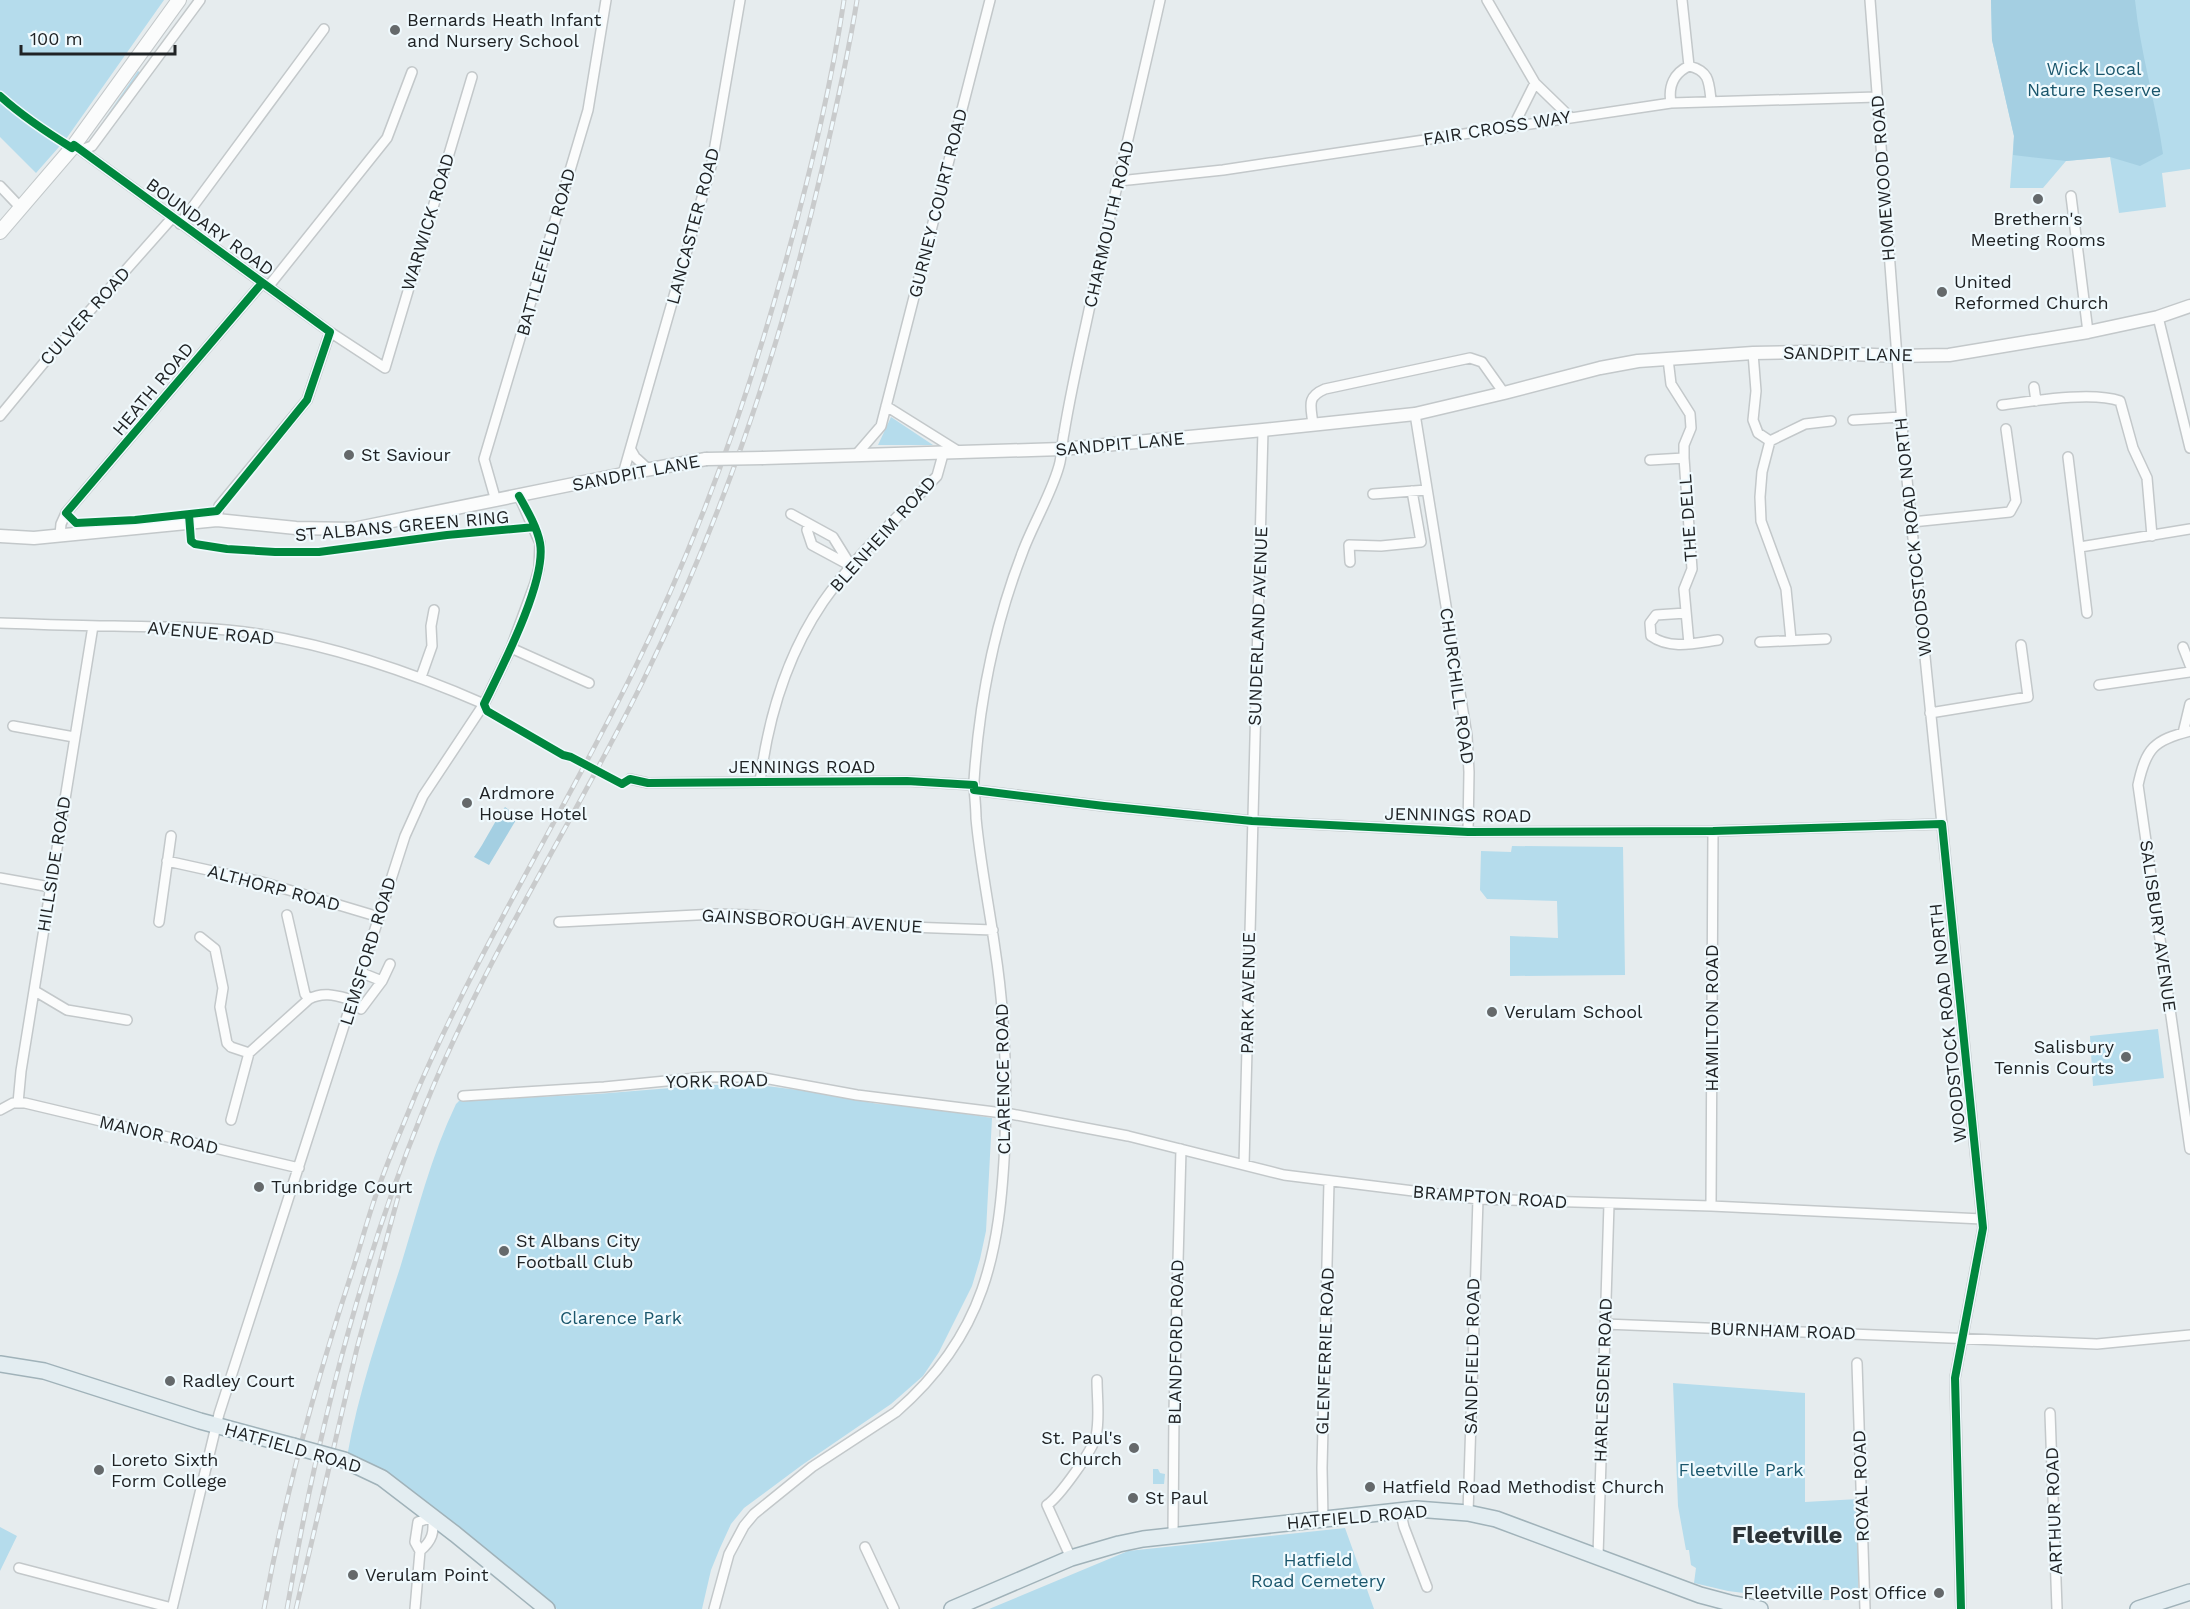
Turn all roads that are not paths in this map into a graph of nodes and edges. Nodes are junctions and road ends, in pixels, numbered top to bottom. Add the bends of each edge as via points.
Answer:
1 (178, 0) edge
2 (200, 0) edge
3 (606, 0) edge
4 (740, 0) edge
5 (990, 0) edge
6 (1160, 0) edge
7 (1487, 0) edge
8 (1682, 0) edge
9 (1870, 0) edge
10 (324, 28) dead end
11 (133, 62) junction
12 (1689, 66) junction
13 (147, 72) junction
14 (412, 72) dead end
15 (472, 77) dead end
16 (1535, 83) junction
17 (1877, 97) junction
18 (1711, 100) junction
19 (1671, 103) junction
20 (1570, 117) junction
21 (1514, 125) junction
22 (78, 147) junction
23 (1119, 181) junction
24 (0, 186) edge
25 (2071, 196) dead end
26 (20, 207) junction
27 (176, 221) junction
28 (0, 232) edge
29 (265, 285) junction
30 (2190, 306) edge
31 (2158, 317) junction
32 (330, 332) junction
33 (2088, 332) junction
34 (1753, 353) junction
35 (1896, 357) junction
36 (1668, 359) junction
37 (385, 368) joint
38 (2034, 387) dead end
39 (1504, 393) junction
40 (2036, 401) junction
41 (2002, 405) dead end
42 (886, 406) junction
43 (1415, 414) junction
44 (0, 416) edge
45 (1901, 417) junction
46 (1853, 420) dead end
47 (1831, 421) dead end
48 (1312, 424) junction
49 (2006, 429) dead end
50 (1263, 430) junction
51 (1770, 441) junction
52 (2190, 448) edge
53 (1062, 449) junction
54 (631, 450) junction
55 (958, 451) junction
56 (942, 452) junction
57 (856, 455) junction
58 (2068, 457) dead end
59 (1684, 458) junction
60 (1650, 460) dead end
61 (648, 469) junction
62 (623, 474) junction
63 (1427, 490) junction
64 (1412, 491) junction
65 (1373, 494) dead end
66 (519, 496) junction
67 (496, 501) junction
68 (791, 514) dead end
69 (217, 520) junction
70 (1912, 522) junction
71 (808, 524) junction
72 (2190, 529) edge
73 (60, 535) junction
74 (0, 536) edge
75 (2152, 536) junction
76 (1435, 540) junction
77 (1421, 542) junction
78 (2080, 547) junction
79 (1350, 562) dead end
80 (851, 566) junction
81 (434, 610) dead end
82 (1686, 613) junction
83 (2087, 613) dead end
84 (0, 623) edge
85 (93, 626) junction
86 (1826, 639) dead end
87 (1718, 640) dead end
88 (1791, 640) junction
89 (1760, 642) dead end
90 (1689, 644) junction
91 (2021, 645) dead end
92 (2183, 647) dead end
93 (511, 648) junction
94 (2190, 665) edge
95 (2190, 672) edge
96 (421, 677) junction
97 (589, 683) dead end
98 (2099, 686) dead end
99 (484, 704) junction
100 (2190, 704) edge
101 (1930, 713) junction
102 (13, 726) dead end
103 (2187, 732) edge
104 (74, 736) junction
105 (630, 779) dead end
106 (760, 782) junction
107 (974, 788) junction
108 (1252, 821) junction
109 (1942, 824) junction
110 (1713, 831) junction
111 (1468, 832) junction
112 (171, 836) dead end
113 (167, 861) junction
114 (0, 878) edge
115 (50, 887) junction
116 (287, 915) dead end
117 (380, 917) junction
118 (159, 922) dead end
119 (559, 922) dead end
120 (993, 930) junction
121 (200, 937) dead end
122 (390, 964) dead end
123 (362, 972) junction
124 (382, 981) junction
125 (35, 991) junction
126 (309, 999) junction
127 (352, 1000) junction
128 (361, 1009) dead end
129 (127, 1020) dead end
130 (249, 1053) junction
131 (462, 1096) dead end
132 (18, 1103) junction
133 (0, 1110) edge
134 (1006, 1114) junction
135 (231, 1120) dead end
136 (1181, 1149) junction
137 (2190, 1149) edge
138 (1244, 1165) junction
139 (299, 1168) junction
140 (1329, 1182) junction
141 (1478, 1199) junction
142 (1609, 1204) junction
143 (1712, 1206) junction
144 (1982, 1219) junction
145 (1605, 1324) junction
146 (2188, 1334) edge
147 (1962, 1338) junction
148 (1857, 1363) dead end
149 (0, 1364) edge
150 (1097, 1380) dead end
151 (2050, 1413) dead end
152 (216, 1426) junction
153 (1400, 1510) junction
154 (1468, 1513) junction
155 (432, 1517) junction
156 (1323, 1519) junction
157 (1173, 1535) junction
158 (865, 1547) dead end
159 (420, 1551) junction
160 (1598, 1556) junction
161 (1071, 1558) junction
162 (18, 1568) dead end
163 (1427, 1587) dead end
164 (2190, 1592) edge
165 (172, 1608) edge
166 (415, 1609) edge
167 (547, 1609) edge
168 (714, 1609) edge
169 (894, 1609) edge
170 (952, 1609) edge
171 (1760, 1609) edge
172 (1865, 1609) edge
173 (1961, 1609) edge
174 (2057, 1609) edge
175 (2138, 1609) edge

1 - 11 main road
2 - 13 street
3 - 67 street, BATTLEFIELD ROAD via 588,110 484,459
4 - 54 street, LANCASTER ROAD via 712,163
5 - 42 street, GURNEY COURT ROAD
6 - 23 street, CHARMOUTH ROAD
7 - 16 street
8 - 12 street
9 - 17 street, HOMEWOOD ROAD
10 - 27 street, CULVER ROAD
11 - 13 street
11 - 22 main road
12 - 18 street via 1700,69 1708,80
12 - 19 street via 1678,71 1673,81
13 - 22 street via 92,146
14 - 29 street, HEATH ROAD via 387,138
15 - 37 street, WARWICK ROAD
16 - 20 street
16 - 21 street
17 - 18 street, FAIR CROSS WAY
17 - 35 street, HOMEWOOD ROAD
18 - 19 street, FAIR CROSS WAY
19 - 20 street, FAIR CROSS WAY
20 - 21 street, FAIR CROSS WAY
21 - 23 street, FAIR CROSS WAY via 1223,170
22 - 26 main road
22 - 27 street, BOUNDARY ROAD
23 - 53 street, CHARMOUTH ROAD via 1085,325
24 - 26 street
25 - 33 street
26 - 28 main road
27 - 29 street, BOUNDARY ROAD
27 - 44 street, CULVER ROAD via 47,358
29 - 32 street, BOUNDARY ROAD
29 - 73 street, HEATH ROAD via 66,513
30 - 31 street, SANDPIT LANE
31 - 33 street, SANDPIT LANE
31 - 52 street
32 - 37 street, BOUNDARY ROAD
32 - 69 street via 307,400 219,506
33 - 35 street, SANDPIT LANE via 1978,352
34 - 35 street, SANDPIT LANE
34 - 36 street, SANDPIT LANE
34 - 51 street via 1753,420 1758,433
35 - 45 street, WOODSTOCK ROAD NORTH
36 - 39 street, SANDPIT LANE via 1600,368
36 - 59 street, THE DELL via 1671,384 1690,414
38 - 40 street
39 - 43 street, SANDPIT LANE
39 - 48 street via 1482,362 1470,358 1325,388 1310,403
40 - 41 street
40 - 75 street via 2108,397 2120,401 2133,448 2147,478
42 - 55 street
42 - 57 street, GURNEY COURT ROAD via 881,426
43 - 48 street, SANDPIT LANE
43 - 63 street, CHURCHILL ROAD
45 - 46 street
45 - 70 street, WOODSTOCK ROAD NORTH
47 - 51 street via 1805,424
48 - 50 street, SANDPIT LANE
49 - 70 street via 2016,501 2010,512
50 - 53 street, SANDPIT LANE
50 - 108 street, SUNDERLAND AVENUE
51 - 88 street via 1762,472 1761,521 1786,589
53 - 55 street, SANDPIT LANE
53 - 107 street, CLARENCE ROAD via 1060,465 1023,551 1004,608 988,670
54 - 61 street
54 - 62 street, LANCASTER ROAD
55 - 56 street, SANDPIT LANE
56 - 57 street, SANDPIT LANE
56 - 80 street, BLENHEIM ROAD via 937,476
57 - 61 street, SANDPIT LANE, bridge via 706,459
58 - 78 street
59 - 60 street, THE DELL
59 - 82 street, THE DELL via 1692,569 1684,589
61 - 62 street, SANDPIT LANE
62 - 66 street, SANDPIT LANE
63 - 64 street
63 - 76 street, CHURCHILL ROAD
64 - 65 street
64 - 77 street
66 - 67 street, SANDPIT LANE
66 - 93 street, LEMSFORD ROAD via 540,543 540,556 535,583
67 - 69 street, SANDPIT LANE via 353,529 307,529
68 - 71 street
69 - 73 street, SANDPIT LANE
70 - 101 street, WOODSTOCK ROAD NORTH
71 - 80 street via 833,537
71 - 80 street via 812,545
72 - 75 street
73 - 74 street, SANDPIT LANE
75 - 78 street
76 - 77 street
76 - 111 street, CHURCHILL ROAD via 1467,736
77 - 79 street via 1349,545
78 - 83 street
80 - 106 street, BLENHEIM ROAD via 824,601 798,648 774,708
81 - 96 street via 432,646
82 - 90 street, THE DELL
82 - 90 street via 1656,615 1650,623 1651,636 1661,643
84 - 85 street, AVENUE ROAD
85 - 96 street, AVENUE ROAD via 182,627 257,634 331,649
85 - 104 street, HILLSIDE ROAD
86 - 88 street
87 - 90 street
88 - 89 street
91 - 101 street via 2030,702
92 - 94 street
93 - 97 street
93 - 99 street, LEMSFORD ROAD
95 - 98 street
96 - 99 street, AVENUE ROAD
99 - 117 street, LEMSFORD ROAD via 412,817
100 - 103 street
101 - 109 street, WOODSTOCK ROAD NORTH
102 - 104 street
103 - 137 street, SALISBURY AVENUE via 2159,741 2143,763 2138,784
104 - 115 street, HILLSIDE ROAD
105 - 106 street, JENNINGS ROAD via 648,783
106 - 107 street, JENNINGS ROAD via 907,781
107 - 108 street, JENNINGS ROAD
107 - 120 street, CLARENCE ROAD via 979,854
108 - 111 street, JENNINGS ROAD
108 - 138 street, PARK AVENUE
109 - 110 street, JENNINGS ROAD
109 - 144 street, WOODSTOCK ROAD NORTH
110 - 111 street, JENNINGS ROAD
110 - 143 street, HAMILTON ROAD
112 - 113 street
113 - 117 street, ALTHORP ROAD via 262,882
113 - 118 street
114 - 115 street
115 - 125 street, HILLSIDE ROAD
116 - 126 street
117 - 123 street, LEMSFORD ROAD
119 - 120 street, GAINSBOROUGH AVENUE via 716,914
120 - 134 street, CLARENCE ROAD via 1006,1050
121 - 130 street via 214,949 223,988 220,1007 228,1043
122 - 124 street
123 - 124 street
123 - 127 street, LEMSFORD ROAD
124 - 128 street
125 - 129 street via 67,1010
125 - 132 street, HILLSIDE ROAD
126 - 127 street via 326,993
126 - 130 street
127 - 139 street, LEMSFORD ROAD
130 - 135 street
131 - 134 street, YORK ROAD via 604,1088 676,1079 759,1077 857,1095
132 - 133 street
132 - 139 street, MANOR ROAD
134 - 136 street, BRAMPTON ROAD
134 - 168 street, CLARENCE ROAD via 1001,1210 992,1259 961,1338 943,1365 896,1412 812,1467 754,1514 729,1554
136 - 138 street, BRAMPTON ROAD
136 - 157 street, BLANDFORD ROAD
138 - 140 street, BRAMPTON ROAD
139 - 152 street, LEMSFORD ROAD
140 - 141 street, BRAMPTON ROAD
140 - 156 street, GLENFERRIE ROAD
141 - 142 street, BRAMPTON ROAD
141 - 154 street, SANDFIELD ROAD
142 - 143 street, BRAMPTON ROAD
142 - 145 street, HARLESDEN ROAD
143 - 144 street, BRAMPTON ROAD
144 - 147 street, WOODSTOCK ROAD NORTH
145 - 147 street, BURNHAM ROAD
145 - 160 street, HARLESDEN ROAD
146 - 147 street, BURNHAM ROAD via 2097,1344
147 - 173 street, WOODSTOCK ROAD NORTH via 1954,1394
148 - 172 street, ROYAL ROAD
149 - 152 main road, HATFIELD ROAD via 44,1371
150 - 161 street via 1096,1437 1092,1447 1047,1505
151 - 174 street, ARTHUR ROAD
152 - 155 main road, HATFIELD ROAD, bridge via 344,1460 382,1478
152 - 165 street, LEMSFORD ROAD
153 - 154 main road, HATFIELD ROAD
153 - 156 main road, HATFIELD ROAD
153 - 163 street
154 - 160 main road, HATFIELD ROAD via 1496,1519
155 - 159 street via 434,1529
155 - 159 street via 418,1522 415,1542
155 - 167 main road, HATFIELD ROAD
156 - 157 main road, HATFIELD ROAD
157 - 161 main road, HATFIELD ROAD via 1119,1544
158 - 169 street
159 - 166 street
160 - 171 main road, HATFIELD ROAD via 1700,1595
161 - 170 main road, HATFIELD ROAD
162 - 165 street
164 - 175 main road

